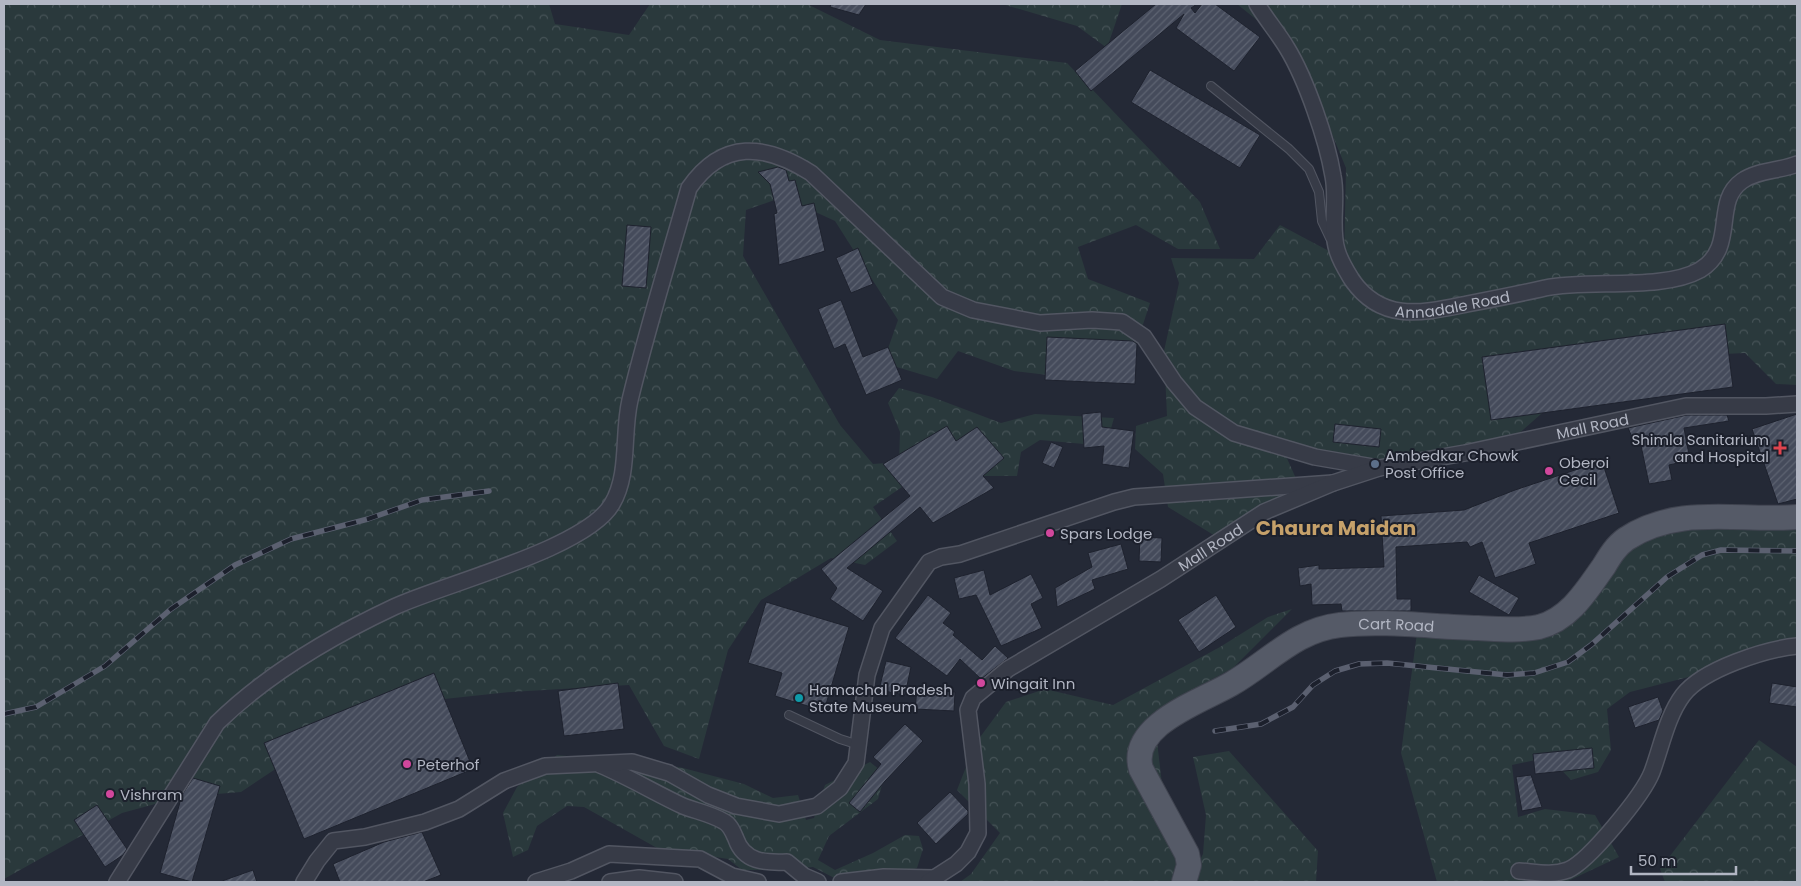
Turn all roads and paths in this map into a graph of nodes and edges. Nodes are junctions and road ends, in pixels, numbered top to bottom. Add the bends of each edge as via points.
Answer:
1 (1257, 4) edge
2 (1210, 86) dead end
3 (1797, 164) edge
4 (1336, 248) junction
5 (1797, 404) edge
6 (1379, 468) junction
7 (1334, 483) junction
8 (1797, 517) edge
9 (1797, 646) edge
10 (789, 714) dead end
11 (859, 745) junction
12 (594, 762) junction
13 (1519, 871) dead end
14 (931, 880) edge
15 (117, 882) edge
16 (304, 882) edge
17 (536, 882) edge
18 (610, 882) edge
19 (675, 882) edge
20 (758, 882) edge
21 (818, 882) edge
22 (841, 882) edge
23 (1184, 882) edge

1 - 4 street, Annadale Road via 1293,59 1322,134 1334,179
2 - 4 lane via 1290,149 1309,169 1319,192 1322,221
3 - 4 street, Annadale Road via 1741,181 1729,202 1719,251 1713,261 1678,279 1570,285 1430,311 1396,311 1382,307 1362,294
5 - 6 street, Mall Road via 1686,406
6 - 7 street, Mall Road
6 - 15 street via 1315,457 1234,433 1195,407 1144,338 1122,322 1040,323 958,305 930,288 811,173 790,160 765,151 747,150 730,154 699,174 689,188 629,403 621,484 611,506 593,525 572,536 503,567 395,606 323,644 237,703 217,723
7 - 11 street via 1134,497 960,554 932,560 882,628 867,675
7 - 14 street, Mall Road via 1252,520 1161,579 1008,669 980,690 968,710 977,784 978,833 968,852
8 - 23 main road, Cart Road via 1713,515 1656,525 1617,546 1576,604 1554,622 1538,627 1500,629 1356,624 1322,628 1291,642 1231,684 1163,722 1140,749 1141,769 1187,854 1189,865
9 - 13 street via 1746,658 1693,685 1676,707 1651,775 1591,852 1579,864 1558,873
10 - 11 lane via 840,740
11 - 12 street via 856,763 840,788 817,806 779,814 736,806 708,795 669,773 632,762
12 - 16 street via 545,766 504,780 458,809 425,822 365,837 333,841
12 - 21 street via 682,805 725,821 747,857 787,862 804,876
14 - 22 street via 884,876
17 - 20 street via 608,854 700,859 732,876
18 - 19 street via 638,878

